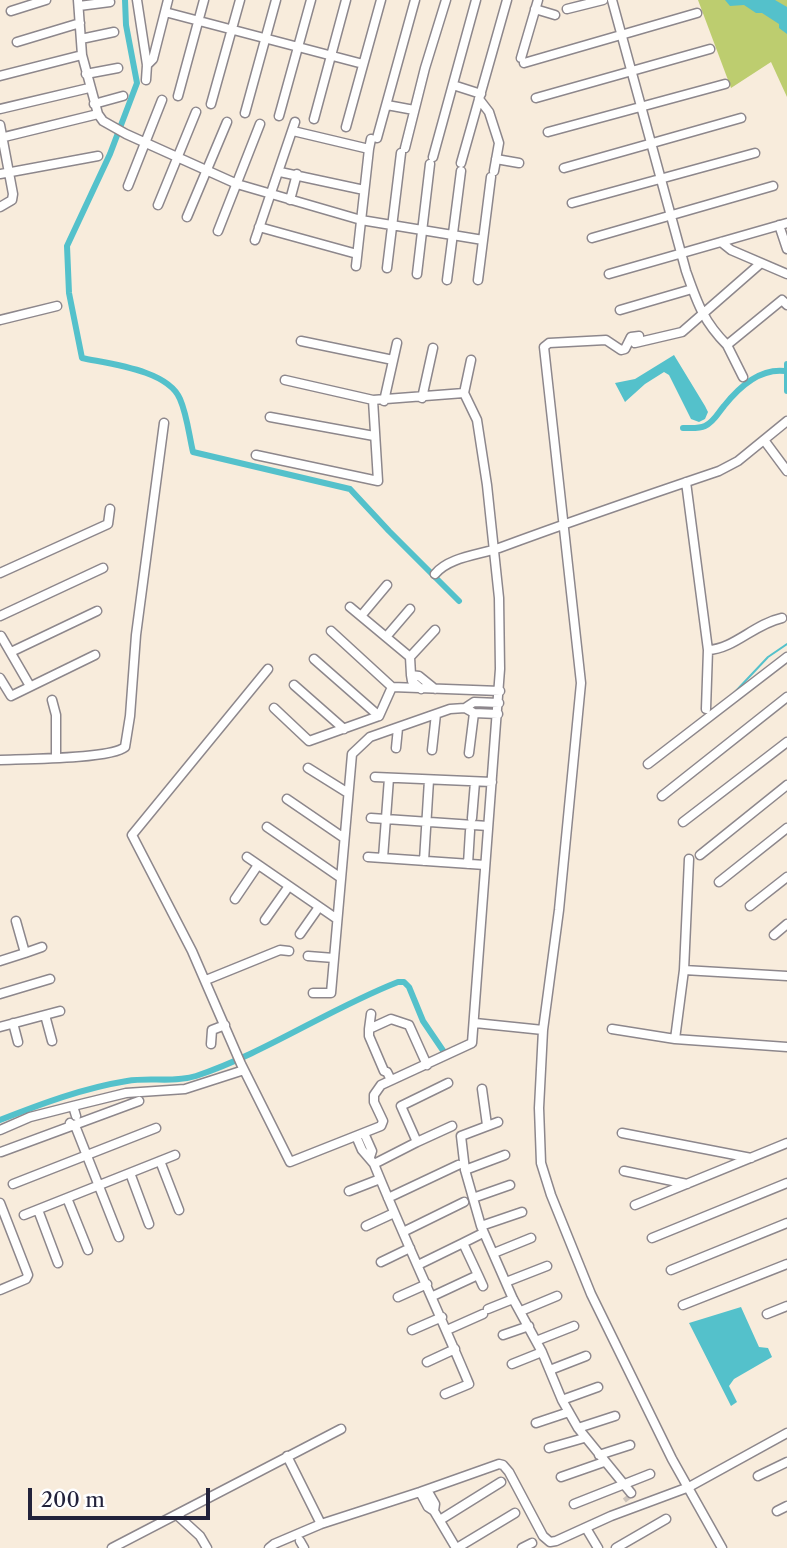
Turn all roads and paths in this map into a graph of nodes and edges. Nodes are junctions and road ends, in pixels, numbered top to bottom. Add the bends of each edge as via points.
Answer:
1 (46, 0) edge
2 (137, 0) edge
3 (168, 0) edge
4 (204, 0) edge
5 (240, 0) edge
6 (276, 0) edge
7 (311, 0) edge
8 (346, 0) edge
9 (381, 0) edge
10 (415, 0) edge
11 (446, 0) edge
12 (476, 0) edge
13 (507, 0) edge
14 (604, 0) edge
15 (611, 0) edge
16 (110, 2) dead end
17 (78, 3) edge
18 (536, 4) edge
19 (567, 9) dead end
20 (11, 11) dead end
21 (165, 12) junction
22 (697, 13) dead end
23 (555, 15) dead end
24 (197, 22) junction
25 (80, 23) junction
26 (233, 30) junction
27 (114, 32) dead end
28 (621, 35) junction
29 (81, 38) junction
30 (266, 39) junction
31 (17, 42) dead end
32 (299, 48) junction
33 (710, 49) dead end
34 (82, 55) junction
35 (332, 55) junction
36 (363, 64) junction
37 (147, 65) junction
38 (118, 68) dead end
39 (631, 72) junction
40 (86, 74) junction
41 (0, 76) edge
42 (146, 80) dead end
43 (725, 84) dead end
44 (453, 85) junction
45 (89, 88) junction
46 (122, 96) dead end
47 (177, 96) dead end
48 (480, 96) junction
49 (536, 98) dead end
50 (162, 100) dead end
51 (94, 104) junction
52 (211, 104) dead end
53 (387, 105) junction
54 (641, 107) junction
55 (0, 109) edge
56 (414, 110) junction
57 (196, 112) dead end
58 (245, 113) dead end
59 (98, 114) junction
60 (279, 116) dead end
61 (741, 118) dead end
62 (314, 119) dead end
63 (227, 122) dead end
64 (260, 124) dead end
65 (0, 125) edge
66 (346, 127) dead end
67 (548, 132) dead end
68 (1, 137) edge
69 (147, 142) junction
70 (652, 143) junction
71 (369, 149) junction
72 (755, 153) dead end
73 (98, 156) dead end
74 (179, 157) junction
75 (496, 159) junction
76 (519, 163) dead end
77 (564, 168) dead end
78 (208, 171) junction
79 (4, 172) edge
80 (280, 172) junction
81 (297, 174) junction
82 (662, 179) junction
83 (237, 184) junction
84 (128, 186) dead end
85 (773, 186) dead end
86 (364, 190) junction
87 (271, 194) junction
88 (290, 200) junction
89 (572, 203) dead end
90 (158, 205) dead end
91 (0, 207) edge
92 (671, 215) junction
93 (187, 217) dead end
94 (361, 219) junction
95 (783, 224) edge
96 (391, 225) junction
97 (259, 228) junction
98 (218, 231) dead end
99 (422, 231) junction
100 (453, 236) junction
101 (592, 239) dead end
102 (255, 240) dead end
103 (483, 240) junction
104 (721, 242) junction
105 (787, 249) edge
106 (682, 253) junction
107 (357, 254) junction
108 (761, 263) junction
109 (356, 265) dead end
110 (387, 268) dead end
111 (417, 274) dead end
112 (609, 274) dead end
113 (787, 274) edge
114 (447, 280) dead end
115 (478, 281) dead end
116 (692, 289) junction
117 (785, 300) edge
118 (57, 306) dead end
119 (620, 310) dead end
120 (703, 316) junction
121 (0, 320) edge
122 (301, 341) dead end
123 (397, 343) dead end
124 (727, 345) junction
125 (433, 348) dead end
126 (393, 360) junction
127 (471, 360) dead end
128 (743, 377) dead end
129 (285, 380) dead end
130 (464, 393) junction
131 (422, 398) junction
132 (373, 400) junction
133 (384, 401) junction
134 (270, 417) dead end
135 (787, 421) edge
136 (164, 423) dead end
137 (374, 436) junction
138 (764, 440) junction
139 (257, 455) dead end
140 (787, 471) edge
141 (686, 482) junction
142 (110, 509) dead end
143 (563, 524) junction
144 (495, 549) junction
145 (103, 568) dead end
146 (0, 573) edge
147 (435, 575) dead end
148 (387, 585) dead end
149 (350, 607) dead end
150 (410, 609) dead end
151 (97, 611) dead end
152 (0, 616) edge
153 (360, 616) junction
154 (782, 618) dead end
155 (435, 630) dead end
156 (331, 631) dead end
157 (0, 635) edge
158 (386, 637) junction
159 (708, 650) junction
160 (11, 652) junction
161 (95, 655) dead end
162 (410, 657) junction
163 (787, 657) edge
164 (314, 659) dead end
165 (268, 668) dead end
166 (411, 675) junction
167 (0, 678) edge
168 (294, 685) dead end
169 (30, 686) junction
170 (392, 687) junction
171 (421, 688) junction
172 (435, 689) junction
173 (500, 691) junction
174 (787, 697) edge
175 (52, 700) dead end
176 (499, 704) junction
177 (274, 708) dead end
178 (465, 708) junction
179 (706, 709) dead end
180 (474, 713) junction
181 (436, 714) junction
182 (498, 714) junction
183 (379, 716) junction
184 (398, 728) junction
185 (344, 729) junction
186 (787, 742) edge
187 (396, 748) dead end
188 (432, 750) dead end
189 (469, 753) dead end
190 (56, 757) junction
191 (0, 760) edge
192 (648, 764) dead end
193 (308, 768) dead end
194 (374, 777) dead end
195 (389, 778) junction
196 (429, 780) junction
197 (475, 782) junction
198 (492, 782) junction
199 (787, 785) edge
200 (348, 793) junction
201 (662, 796) dead end
202 (287, 799) dead end
203 (371, 818) dead end
204 (472, 818) dead end
205 (386, 819) junction
206 (426, 822) junction
207 (682, 822) dead end
208 (488, 826) junction
209 (267, 827) dead end
210 (787, 828) edge
211 (470, 831) dead end
212 (344, 838) junction
213 (700, 855) dead end
214 (247, 857) dead end
215 (368, 857) dead end
216 (383, 858) junction
217 (690, 859) dead end
218 (424, 861) junction
219 (468, 864) junction
220 (258, 865) junction
221 (485, 865) junction
222 (787, 877) edge
223 (341, 878) junction
224 (719, 882) dead end
225 (289, 886) junction
226 (235, 900) dead end
227 (318, 906) junction
228 (750, 906) dead end
229 (337, 919) junction
230 (265, 920) dead end
231 (16, 921) dead end
232 (787, 924) edge
233 (300, 934) dead end
234 (774, 934) dead end
235 (42, 947) dead end
236 (289, 951) dead end
237 (25, 953) junction
238 (308, 956) dead end
239 (334, 958) junction
240 (0, 961) edge
241 (684, 970) junction
242 (787, 976) edge
243 (50, 979) dead end
244 (206, 980) junction
245 (313, 993) dead end
246 (0, 994) edge
247 (60, 1010) dead end
248 (371, 1014) dead end
249 (45, 1015) junction
250 (13, 1023) junction
251 (474, 1023) junction
252 (225, 1025) junction
253 (0, 1027) edge
254 (369, 1029) junction
255 (612, 1029) dead end
256 (543, 1030) junction
257 (675, 1039) junction
258 (52, 1041) dead end
259 (18, 1042) dead end
260 (211, 1044) dead end
261 (787, 1047) edge
262 (241, 1063) junction
263 (427, 1065) junction
264 (384, 1071) junction
265 (391, 1080) junction
266 (448, 1083) dead end
267 (382, 1085) junction
268 (482, 1089) dead end
269 (139, 1101) dead end
270 (69, 1107) junction
271 (74, 1122) junction
272 (498, 1122) dead end
273 (487, 1125) junction
274 (452, 1126) dead end
275 (156, 1128) dead end
276 (0, 1130) edge
277 (622, 1133) dead end
278 (360, 1135) junction
279 (418, 1142) junction
280 (787, 1143) edge
281 (1, 1152) edge
282 (87, 1155) junction
283 (175, 1155) dead end
284 (505, 1155) dead end
285 (751, 1158) junction
286 (372, 1160) junction
287 (160, 1161) junction
288 (462, 1168) junction
289 (624, 1171) dead end
290 (130, 1173) junction
291 (380, 1179) junction
292 (787, 1183) edge
293 (13, 1184) dead end
294 (687, 1184) junction
295 (100, 1185) junction
296 (510, 1185) dead end
297 (349, 1191) dead end
298 (67, 1198) junction
299 (388, 1198) junction
300 (469, 1200) junction
301 (0, 1203) edge
302 (635, 1205) dead end
303 (38, 1210) junction
304 (179, 1210) dead end
305 (522, 1212) dead end
306 (394, 1213) junction
307 (24, 1215) dead end
308 (787, 1223) edge
309 (149, 1224) dead end
310 (366, 1226) dead end
311 (481, 1226) junction
312 (403, 1232) junction
313 (479, 1235) dead end
314 (119, 1237) dead end
315 (531, 1238) dead end
316 (652, 1238) dead end
317 (463, 1243) junction
318 (410, 1248) junction
319 (88, 1250) dead end
320 (494, 1253) junction
321 (380, 1262) dead end
322 (58, 1263) dead end
323 (787, 1264) edge
324 (418, 1265) junction
325 (547, 1266) dead end
326 (671, 1270) dead end
327 (478, 1275) junction
328 (506, 1282) junction
329 (427, 1284) junction
330 (483, 1286) dead end
331 (0, 1290) edge
332 (433, 1296) junction
333 (557, 1296) dead end
334 (398, 1297) dead end
335 (513, 1299) junction
336 (683, 1306) dead end
337 (787, 1306) edge
338 (520, 1311) junction
339 (767, 1314) dead end
340 (442, 1317) junction
341 (529, 1326) junction
342 (574, 1326) dead end
343 (412, 1329) dead end
344 (447, 1330) junction
345 (503, 1335) dead end
346 (536, 1341) junction
347 (455, 1349) junction
348 (542, 1352) junction
349 (586, 1356) dead end
350 (427, 1362) dead end
351 (512, 1364) dead end
352 (551, 1370) junction
353 (598, 1387) dead end
354 (445, 1394) dead end
355 (562, 1400) junction
356 (569, 1412) junction
357 (615, 1416) dead end
358 (536, 1423) dead end
359 (341, 1429) dead end
360 (578, 1429) junction
361 (787, 1433) edge
362 (584, 1438) junction
363 (630, 1445) dead end
364 (549, 1448) dead end
365 (287, 1456) junction
366 (601, 1458) junction
367 (787, 1462) edge
368 (650, 1474) dead end
369 (758, 1476) dead end
370 (561, 1477) dead end
371 (502, 1482) dead end
372 (621, 1483) junction
373 (688, 1487) junction
374 (424, 1491) junction
375 (632, 1500) junction
376 (574, 1504) dead end
377 (787, 1506) edge
378 (777, 1511) dead end
379 (515, 1513) dead end
380 (177, 1514) junction
381 (666, 1519) dead end
382 (440, 1520) junction
383 (321, 1524) junction
384 (586, 1528) junction
385 (532, 1543) dead end
386 (594, 1547) edge
387 (112, 1548) edge
388 (207, 1548) edge
389 (270, 1548) edge
390 (456, 1548) edge
391 (522, 1548) edge
392 (616, 1548) edge
393 (722, 1548) edge

1 - 20 street
2 - 37 street
3 - 21 street
4 - 24 street
5 - 26 street
6 - 30 street
7 - 32 street
8 - 35 street
9 - 36 street
10 - 53 street
11 - 56 street
12 - 44 street
13 - 48 street
14 - 19 street
15 - 28 street
16 - 17 street
17 - 25 street
18 - 23 street
18 - 28 street via 523,60
21 - 24 street
21 - 37 street via 153,59
22 - 28 street
24 - 26 street
24 - 47 street
25 - 29 street
25 - 31 street
26 - 30 street
26 - 52 street
27 - 29 street
28 - 39 street
29 - 34 street
30 - 32 street
30 - 58 street
32 - 35 street
32 - 60 street
33 - 39 street
34 - 40 street
34 - 41 street
35 - 36 street
35 - 62 street
36 - 66 street
37 - 42 street
38 - 40 street
39 - 49 street
39 - 54 street
40 - 45 street
43 - 54 street
44 - 48 street
44 - 99 street via 431,161
45 - 51 street
45 - 55 street
46 - 51 street
48 - 75 street via 499,143
48 - 100 street via 461,167
50 - 69 street
51 - 59 street
53 - 56 street
53 - 71 street
54 - 67 street
54 - 70 street
56 - 96 street
57 - 74 street
59 - 68 street
59 - 69 street via 111,126
61 - 70 street
63 - 78 street
64 - 83 street
65 - 68 street
68 - 79 street
69 - 74 street
69 - 84 street
70 - 77 street
70 - 82 street
71 - 80 street via 294,126
71 - 86 street
72 - 82 street
73 - 79 street
74 - 78 street
74 - 90 street
75 - 76 street
75 - 103 street
78 - 83 street
78 - 93 street
79 - 91 street via 13,194 12,200
80 - 81 street
80 - 87 street
81 - 86 street
81 - 88 street
82 - 89 street
82 - 92 street
83 - 87 street
83 - 98 street
85 - 92 street
86 - 94 street
87 - 88 street
87 - 97 street
88 - 94 street
92 - 101 street
92 - 106 street
94 - 96 street
94 - 107 street
95 - 104 street
95 - 105 street
96 - 99 street
96 - 110 street
97 - 102 street
97 - 107 street
99 - 100 street
99 - 111 street
100 - 103 street
100 - 114 street
103 - 115 street
104 - 106 street
104 - 108 street
106 - 112 street
106 - 116 street
107 - 109 street
108 - 113 street
108 - 120 street
116 - 119 street
116 - 120 street
117 - 124 street
118 - 121 street
120 - 124 street
120 - 143 street via 682,332 631,337 621,350 606,340 547,343 544,347
122 - 126 street
123 - 126 street
124 - 128 street
125 - 131 street
126 - 133 street
127 - 130 street
129 - 132 street
130 - 131 street
130 - 144 street via 477,420
131 - 133 street
132 - 133 street
132 - 137 street
134 - 137 street
135 - 138 street
136 - 190 street via 125,747 97,755
137 - 139 street via 378,481
138 - 140 street
138 - 141 street via 730,466
141 - 143 street
141 - 159 street
142 - 146 street via 108,524
143 - 144 street
143 - 256 street via 581,683
144 - 147 street via 453,562
144 - 173 street
145 - 152 street
148 - 153 street
149 - 153 street
150 - 158 street
151 - 160 street
153 - 158 street
154 - 159 street via 760,625 724,648
155 - 162 street
156 - 170 street
157 - 160 street
158 - 162 street
159 - 179 street
160 - 169 street
161 - 169 street
162 - 166 street
163 - 192 street
164 - 183 street
165 - 244 street via 132,835
166 - 171 street
166 - 172 street
167 - 169 street via 11,696
168 - 185 street
170 - 171 street
170 - 183 street
171 - 172 street
172 - 173 street
173 - 176 street
174 - 201 street
175 - 190 street via 57,715
176 - 178 street via 474,702
176 - 182 street
177 - 185 street via 309,741
178 - 180 street
178 - 181 street
180 - 182 street
180 - 189 street
181 - 184 street
181 - 188 street
182 - 198 street
183 - 185 street
184 - 187 street
184 - 200 street via 370,737 352,754
186 - 207 street
190 - 191 street
193 - 200 street
194 - 195 street
195 - 196 street
195 - 205 street
196 - 197 street
196 - 206 street
197 - 198 street
197 - 204 street
198 - 208 street
199 - 213 street
200 - 212 street
202 - 212 street
203 - 205 street
205 - 206 street
205 - 216 street
206 - 208 street
206 - 218 street
208 - 221 street
209 - 223 street
210 - 224 street
211 - 219 street
212 - 223 street
214 - 220 street
215 - 216 street
216 - 218 street
217 - 241 street
218 - 219 street
219 - 221 street
220 - 225 street
220 - 226 street
221 - 251 street
222 - 228 street
223 - 229 street
225 - 227 street
225 - 230 street
227 - 229 street
227 - 233 street
229 - 239 street
231 - 237 street
232 - 234 street
235 - 237 street
236 - 244 street via 280,950
237 - 240 street
238 - 239 street
239 - 245 street via 331,993
241 - 242 street
241 - 257 street
243 - 246 street
244 - 252 street
247 - 249 street
248 - 254 street
249 - 250 street
249 - 258 street
250 - 253 street
250 - 259 street
251 - 256 street
251 - 263 street via 472,1044
252 - 260 street via 212,1030
252 - 262 street
254 - 263 street via 391,1019 409,1025
254 - 264 street
255 - 257 street
256 - 373 street via 539,1108 545,1179 591,1294
257 - 261 street
262 - 270 street via 185,1089 126,1093
262 - 278 street via 290,1163
263 - 265 street
264 - 265 street
264 - 267 street
265 - 267 street
266 - 279 street via 401,1106
267 - 278 street via 374,1102 383,1122
268 - 273 street
269 - 271 street
270 - 271 street
270 - 276 street
271 - 281 street
271 - 282 street
272 - 273 street
273 - 288 street via 461,1136
274 - 279 street
275 - 282 street
277 - 285 street
278 - 286 street via 365,1154
279 - 286 street
280 - 285 street
282 - 293 street
282 - 295 street
283 - 287 street
284 - 288 street
285 - 294 street
286 - 291 street
287 - 290 street
287 - 304 street
288 - 299 street
288 - 300 street
289 - 294 street
290 - 295 street
290 - 309 street
291 - 297 street
291 - 299 street
292 - 316 street
294 - 302 street
295 - 298 street
295 - 314 street
296 - 300 street
298 - 303 street
298 - 319 street
299 - 306 street
300 - 311 street
300 - 312 street
301 - 331 street via 28,1275
303 - 307 street
303 - 322 street
305 - 311 street
306 - 310 street
306 - 312 street
308 - 326 street
311 - 320 street
312 - 318 street
313 - 317 street
315 - 320 street
317 - 324 street
317 - 327 street
318 - 321 street
318 - 324 street
320 - 328 street
323 - 336 street
324 - 329 street
325 - 328 street
327 - 330 street
327 - 332 street
328 - 335 street
329 - 332 street
329 - 334 street
332 - 340 street
333 - 338 street
335 - 338 street
335 - 344 street
337 - 339 street
338 - 341 street
340 - 343 street
340 - 344 street
341 - 345 street
341 - 346 street
342 - 346 street
344 - 347 street
346 - 348 street
347 - 350 street
347 - 354 street via 469,1384
348 - 351 street
348 - 352 street
349 - 352 street
352 - 355 street
353 - 355 street
355 - 356 street
356 - 358 street
356 - 360 street
357 - 360 street
359 - 365 street
360 - 362 street
361 - 373 street
362 - 364 street
362 - 366 street
363 - 366 street
365 - 380 street
365 - 383 street
366 - 370 street
366 - 372 street
367 - 369 street
368 - 372 street
371 - 382 street
372 - 375 street
372 - 376 street
373 - 375 street
373 - 393 street
374 - 382 street via 428,1507
374 - 383 street
374 - 384 street via 503,1465 546,1540 555,1541
375 - 384 street
377 - 378 street
379 - 390 street
380 - 387 street
380 - 388 street
381 - 392 street
382 - 390 street
383 - 389 street
384 - 386 street
385 - 391 street

